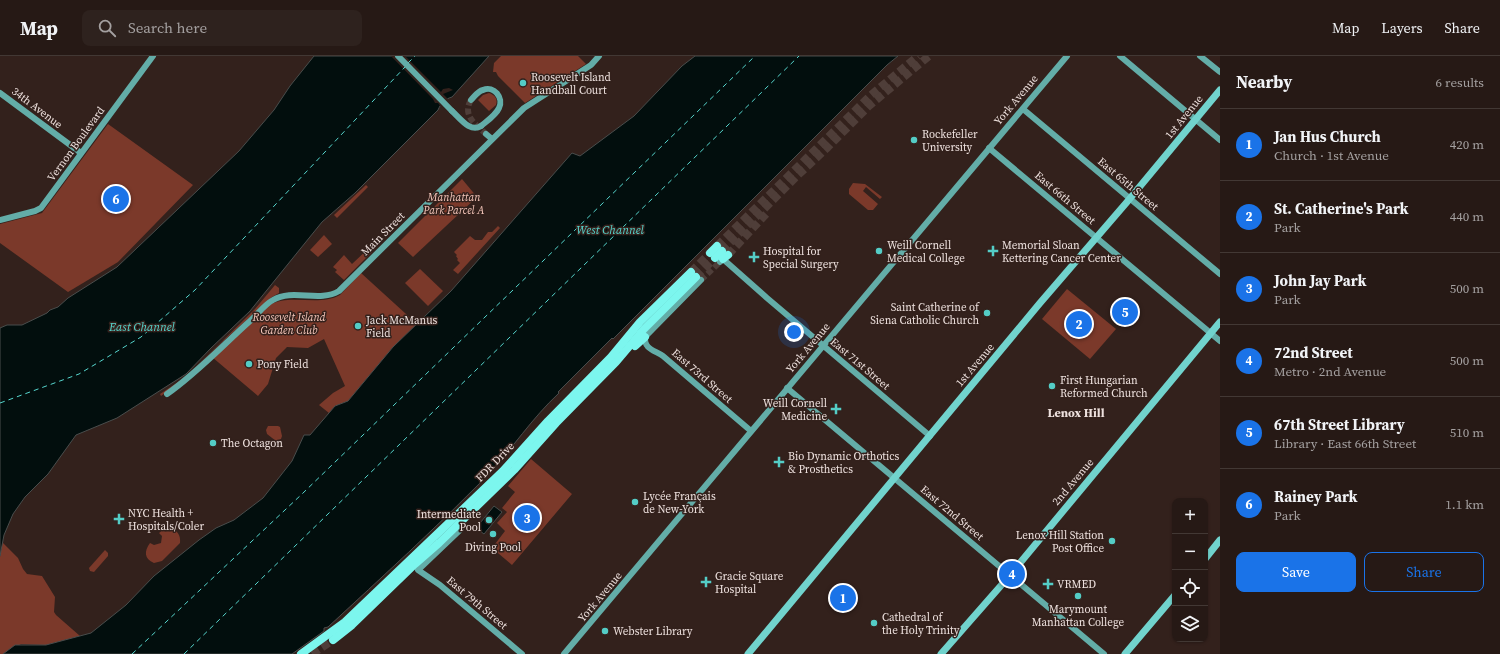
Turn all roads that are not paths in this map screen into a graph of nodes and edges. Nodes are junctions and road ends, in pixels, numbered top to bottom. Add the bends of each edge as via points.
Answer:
1 (152, 56) edge
2 (398, 56) edge
3 (599, 56) edge
4 (1067, 56) edge
5 (1120, 56) edge
6 (1200, 56) edge
7 (1220, 72) edge
8 (1220, 90) edge
9 (0, 93) edge
10 (471, 100) dead end
11 (1023, 108) junction
12 (1196, 120) junction
13 (486, 134) tunnel mouth
14 (492, 140) junction
15 (1220, 140) edge
16 (989, 148) junction
17 (81, 153) junction
18 (1130, 199) junction
19 (0, 220) edge
20 (1096, 238) junction
21 (719, 255) dead end
22 (1220, 274) edge
23 (696, 276) junction
24 (1220, 322) edge
25 (1210, 333) junction
26 (645, 336) junction
27 (1220, 341) edge
28 (823, 346) junction
29 (624, 352) junction
30 (787, 388) junction
31 (168, 394) dead end
32 (751, 431) junction
33 (930, 436) junction
34 (514, 470) junction
35 (895, 478) junction
36 (461, 529) joint
37 (1220, 540) edge
38 (1208, 555) edge
39 (1010, 575) junction
40 (1172, 599) edge
41 (333, 640) tunnel mouth
42 (301, 654) edge
43 (522, 654) edge
44 (564, 654) edge
45 (748, 654) edge
46 (941, 654) edge
47 (1104, 654) edge
48 (1125, 654) edge

1 - 17 street, Vernon Boulevard
2 - 10 street, bridge via 472,128 481,126 496,112 500,104 499,95 489,89 479,92
3 - 14 street, Main Street via 591,65 527,105
4 - 11 street, York Avenue
5 - 12 street
6 - 7 street
8 - 12 main road, 1st Avenue
9 - 17 street, 34th Avenue
11 - 16 street, York Avenue
11 - 18 street, East 65th Street
12 - 15 street
12 - 18 main road, 1st Avenue
13 - 14 street
14 - 31 street, Main Street via 339,291 327,296 289,296 274,300
16 - 20 street, East 66th Street
16 - 28 street, York Avenue
17 - 19 street, Vernon Boulevard via 40,209
18 - 20 main road, 1st Avenue
18 - 22 street, East 65th Street
20 - 25 street, East 66th Street
20 - 33 main road, 1st Avenue
21 - 28 street, East 71st Street
23 - 26 street
23 - 29 highway, FDR Drive
23 - 42 highway, FDR Drive via 640,322 611,357 503,471 344,622
24 - 25 main road, 2nd Avenue
25 - 27 street, East 66th Street
25 - 39 main road, 2nd Avenue
26 - 29 highway via 634,347
26 - 32 street, East 73rd Street via 648,347 663,356
28 - 30 street, York Avenue
28 - 33 street, East 71st Street
29 - 34 highway, FDR Drive
30 - 32 street, York Avenue
30 - 35 street, East 72nd Street
32 - 44 street, York Avenue
33 - 35 main road, 1st Avenue
34 - 36 highway via 506,484
34 - 41 highway, FDR Drive via 352,625
35 - 39 street, East 72nd Street
35 - 45 main road, 1st Avenue
36 - 43 street, East 79th Street via 418,570
37 - 38 main road
39 - 46 main road, 2nd Avenue
39 - 47 street, East 72nd Street
40 - 48 main road

